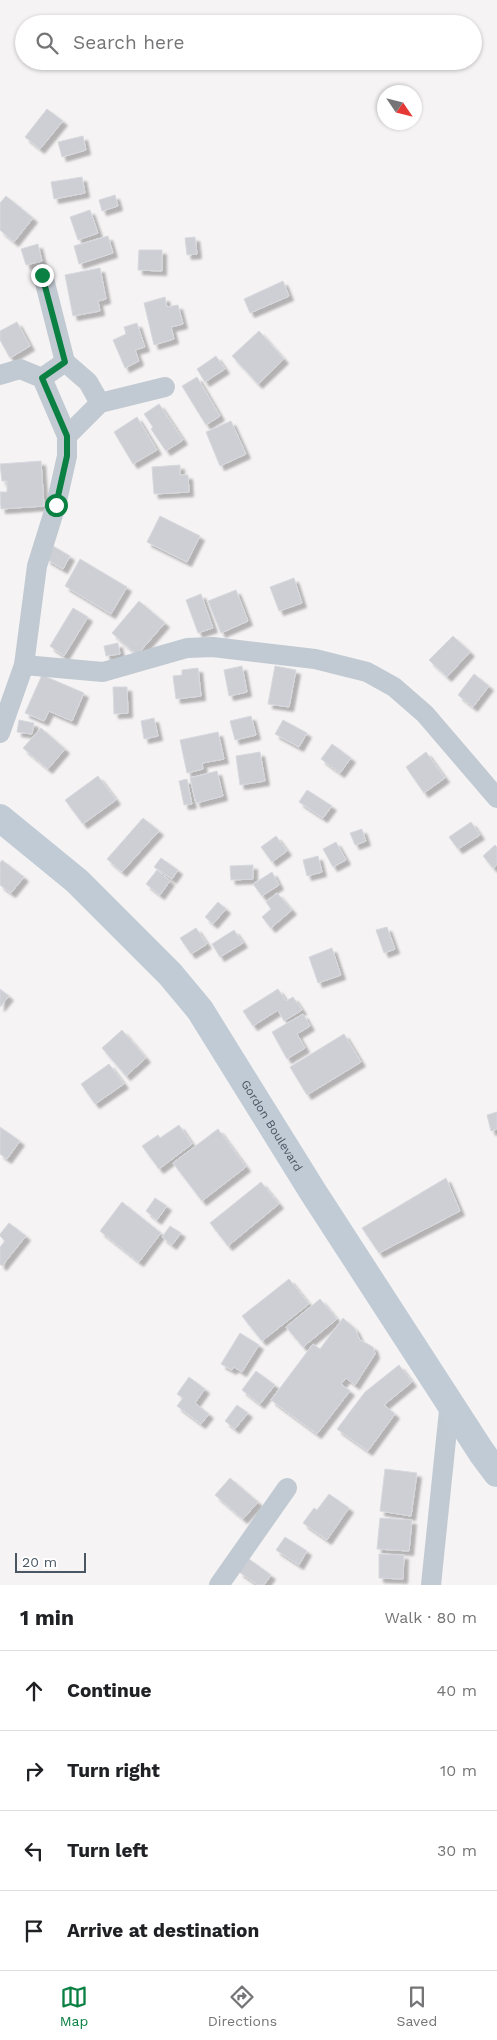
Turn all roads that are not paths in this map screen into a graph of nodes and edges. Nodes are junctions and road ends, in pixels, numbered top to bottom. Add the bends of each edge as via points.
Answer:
1 (42, 275) dead end
2 (65, 362) junction
3 (0, 375) edge
4 (42, 378) junction
5 (164, 388) dead end
6 (100, 403) junction
7 (67, 436) junction
8 (24, 665) junction
9 (0, 733) edge
10 (497, 798) edge
11 (0, 818) edge
12 (450, 1401) junction
13 (497, 1473) edge
14 (287, 1488) dead end
15 (218, 1585) edge
16 (430, 1585) edge

1 - 2 street
2 - 4 street
2 - 6 street via 88,382
3 - 4 street via 20,369
4 - 7 street
5 - 6 street
6 - 7 street
7 - 8 street via 67,456 56,505 37,566
8 - 9 street
8 - 10 street via 103,672 187,648 213,647 315,659 367,672 394,687 425,714
11 - 12 street, Gordon Boulevard via 77,881 170,974 200,1010 313,1192
12 - 13 street, Gordon Boulevard
12 - 16 street
14 - 15 street

